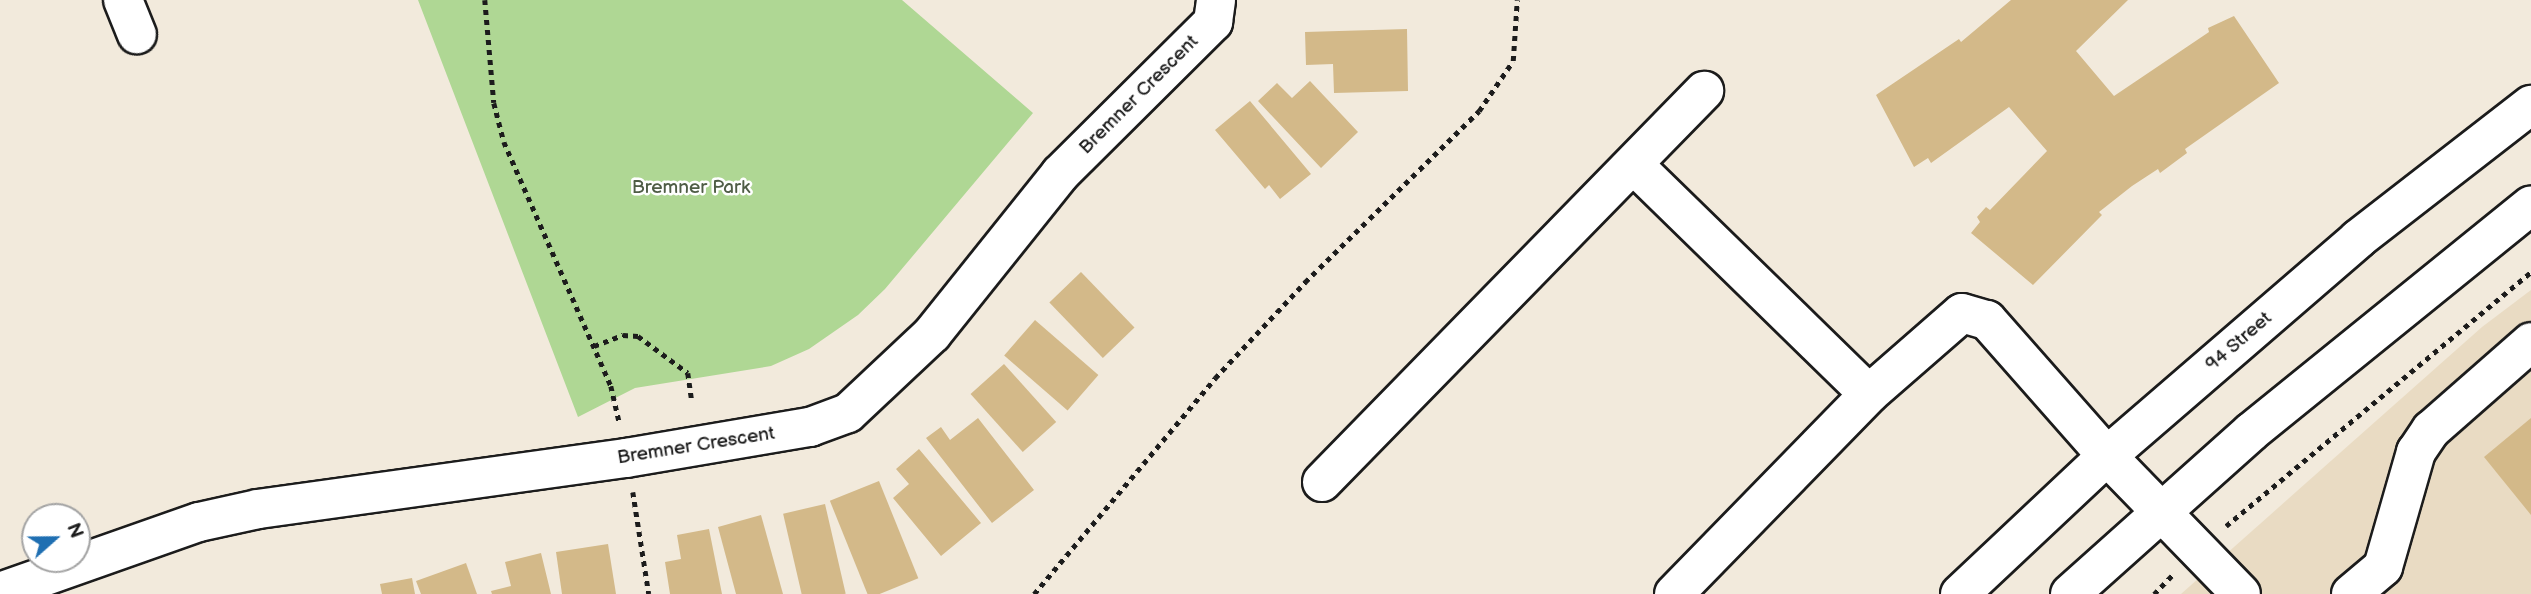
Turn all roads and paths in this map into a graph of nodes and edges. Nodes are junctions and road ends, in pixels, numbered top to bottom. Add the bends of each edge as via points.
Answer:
1 (485, 0) edge
2 (1216, 0) edge
3 (1517, 0) edge
4 (1704, 91) dead end
5 (2531, 105) edge
6 (1634, 165) junction
7 (2531, 205) edge
8 (2531, 272) edge
9 (2531, 342) edge
10 (594, 346) junction
11 (1869, 394) junction
12 (692, 402) dead end
13 (617, 414) dead end
14 (2107, 456) junction
15 (1322, 482) dead end
16 (634, 496) dead end
17 (2161, 514) junction
18 (2197, 551) junction
19 (0, 592) edge
20 (649, 594) edge
21 (1034, 594) edge
22 (1674, 594) edge
23 (1960, 594) edge
24 (2070, 594) edge
25 (2154, 594) edge
26 (2241, 594) edge
27 (2351, 594) edge

1 - 10 path via 494,103 504,142
2 - 19 street, Bremner Crescent via 1213,22 1060,174 932,334 848,413 810,427 626,458 258,509 199,522
3 - 21 path via 1513,61 1486,103 1215,378
4 - 6 street
5 - 14 street, 94 Street via 2358,239
6 - 11 street
6 - 15 street
7 - 17 street via 2251,432
8 - 18 path
9 - 27 street via 2431,430 2416,452 2383,567
10 - 12 path via 623,335 638,336 688,373
10 - 13 path
11 - 14 street via 1952,320 1962,313 1977,314
11 - 22 street
14 - 17 street
14 - 23 street, 94 Street
16 - 20 path
17 - 18 street
17 - 24 street
18 - 25 path
18 - 26 street

